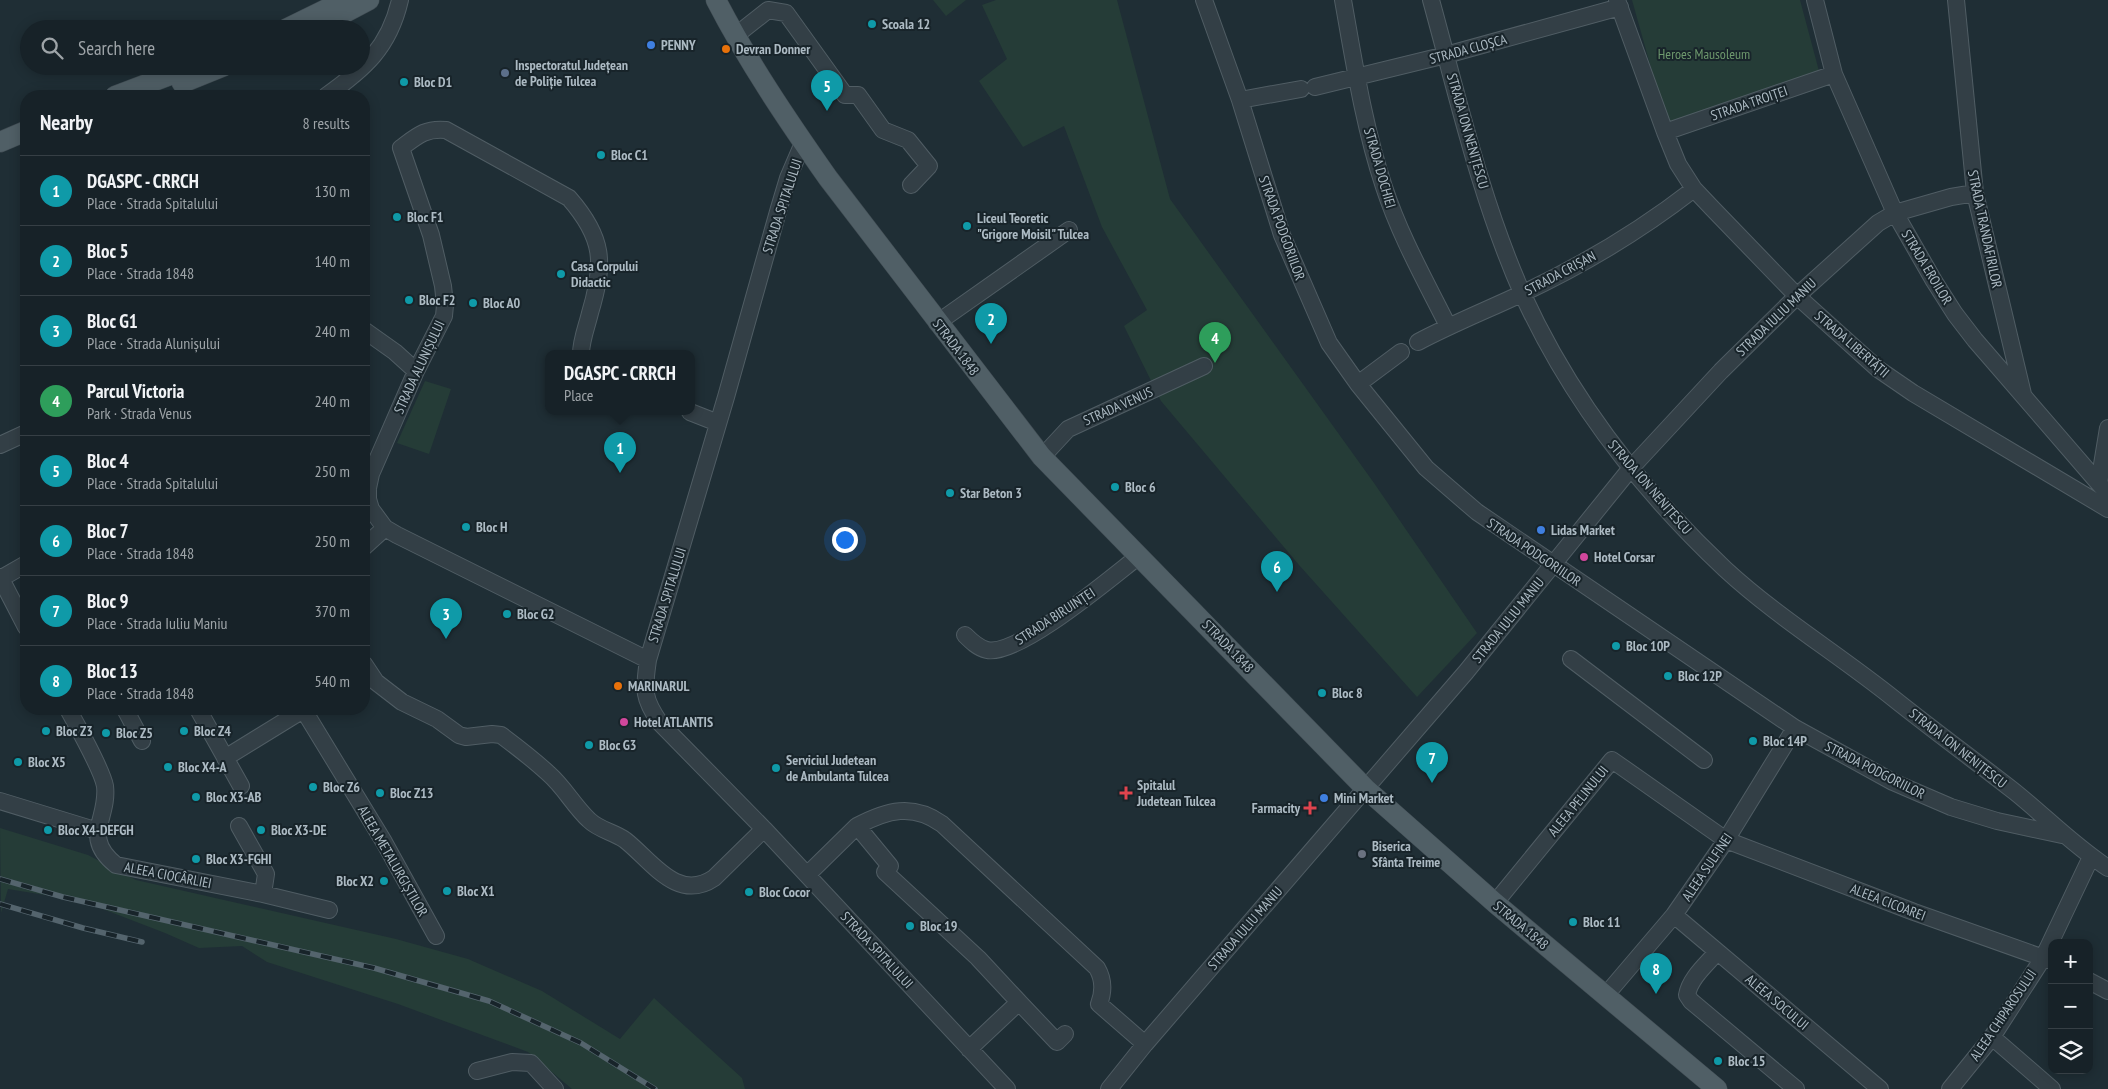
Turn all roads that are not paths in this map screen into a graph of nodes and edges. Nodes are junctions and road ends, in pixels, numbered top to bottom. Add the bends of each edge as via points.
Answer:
1 (345, 0) edge
2 (369, 0) edge
3 (400, 0) edge
4 (716, 0) edge
5 (1204, 0) edge
6 (1342, 0) edge
7 (1431, 0) edge
8 (1815, 0) edge
9 (1956, 0) edge
10 (1619, 4) edge
11 (304, 20) edge
12 (330, 20) edge
13 (735, 36) junction
14 (1446, 55) junction
15 (370, 61) edge
16 (1834, 74) junction
17 (170, 75) edge
18 (201, 75) edge
19 (353, 75) edge
20 (1356, 76) junction
21 (131, 90) edge
22 (162, 90) edge
23 (334, 90) edge
24 (1240, 100) junction
25 (1665, 132) junction
26 (20, 134) edge
27 (0, 142) edge
28 (803, 143) junction
29 (20, 147) edge
30 (0, 155) edge
31 (911, 185) dead end
32 (1694, 189) junction
33 (1975, 193) junction
34 (1895, 213) junction
35 (1069, 230) dead end
36 (1522, 293) junction
37 (1797, 296) junction
38 (937, 323) junction
39 (1448, 326) junction
40 (370, 334) edge
41 (1418, 342) dead end
42 (582, 350) edge
43 (1401, 352) dead end
44 (1204, 366) dead end
45 (416, 371) junction
46 (1358, 384) junction
47 (2024, 396) junction
48 (695, 414) edge
49 (718, 423) junction
50 (2108, 428) edge
51 (20, 436) edge
52 (0, 445) edge
53 (1042, 457) junction
54 (1631, 468) junction
55 (370, 479) edge
56 (2103, 488) edge
57 (370, 506) edge
58 (2108, 509) edge
59 (386, 528) junction
60 (370, 542) edge
61 (1139, 556) junction
62 (1552, 565) junction
63 (20, 567) edge
64 (0, 578) edge
65 (20, 616) edge
66 (965, 636) dead end
67 (1571, 659) dead end
68 (648, 660) junction
69 (370, 673) edge
70 (71, 715) edge
71 (128, 715) edge
72 (201, 715) edge
73 (293, 715) edge
74 (307, 715) edge
75 (1795, 728) junction
76 (142, 741) dead end
77 (225, 758) junction
78 (1704, 760) dead end
79 (241, 786) dead end
80 (1366, 789) junction
81 (0, 800) edge
82 (239, 826) dead end
83 (857, 826) junction
84 (764, 829) junction
85 (98, 831) junction
86 (2062, 835) junction
87 (1726, 840) junction
88 (2091, 857) junction
89 (2108, 868) edge
90 (806, 874) junction
91 (263, 894) junction
92 (1496, 903) junction
93 (329, 910) dead end
94 (1674, 916) junction
95 (436, 936) dead end
96 (1717, 952) junction
97 (2047, 959) edge
98 (2093, 983) edge
99 (2108, 991) edge
100 (1605, 996) junction
101 (1018, 1002) junction
102 (1065, 1034) dead end
103 (1992, 1037) junction
104 (1146, 1044) junction
105 (970, 1049) junction
106 (477, 1071) dead end
107 (555, 1089) edge
108 (1007, 1089) edge
109 (1109, 1089) edge
110 (1717, 1089) edge
111 (1796, 1089) edge
112 (1880, 1089) edge
113 (1950, 1089) edge
114 (2052, 1089) edge

1 - 11 main road
2 - 12 main road
3 - 15 street via 385,42
4 - 13 main road, STRADA SPITALULUI
5 - 24 street, STRADA PODGORIILOR
6 - 20 street, STRADA DOCHIEI
7 - 14 street, STRADA ION NENIȚESCU
8 - 16 street, STRADA EROILOR
9 - 33 street, STRADA TRANDAFIRILOR
10 - 14 street, STRADA CLOȘCA
10 - 25 street, STRADA LIBERTĂȚII
13 - 28 main road, STRADA SPITALULUI
13 - 31 street via 768,10 786,13 845,95 858,96 883,130 908,140 928,166
14 - 20 street, STRADA CLOȘCA
14 - 36 street, STRADA ION NENIȚESCU via 1483,187
16 - 25 street, STRADA TROIȚEI
16 - 34 street, STRADA EROILOR
17 - 21 main road
18 - 22 main road
19 - 23 street
20 - 24 street, STRADA CLOȘCA
20 - 39 street, STRADA DOCHIEI via 1384,188 1409,249
24 - 46 street, STRADA PODGORIILOR via 1282,235 1329,343
25 - 32 street, STRADA LIBERTĂȚII via 1678,164
26 - 27 main road
28 - 38 main road, STRADA 1848
28 - 49 street, STRADA SPITALULUI via 788,178
29 - 30 main road
32 - 36 street, STRADA CRIȘAN via 1631,235
32 - 37 street, STRADA LIBERTĂȚII
33 - 34 street, STRADA IULIU MANIU
33 - 47 street, STRADA TRANDAFIRILOR
34 - 37 street, STRADA IULIU MANIU via 1878,223
34 - 47 street, STRADA EROILOR via 1955,314
35 - 38 street
36 - 39 street, STRADA CRIȘAN
36 - 54 street, STRADA ION NENIȚESCU via 1570,384 1598,427
37 - 54 street, STRADA IULIU MANIU via 1721,371
37 - 58 street, STRADA LIBERTĂȚII via 1878,369
38 - 53 main road, STRADA 1848
39 - 41 street, STRADA CRIȘAN
40 - 45 street
42 - 45 street, STRADA ALUNIȘULUI via 601,273 594,236 582,212 569,198 457,135 433,129 401,148 431,235 443,286 444,316
43 - 46 street
44 - 53 street, STRADA VENUS via 1068,428
45 - 55 street, STRADA ALUNIȘULUI
46 - 62 street, STRADA PODGORIILOR via 1426,468 1476,512
47 - 56 street, STRADA EROILOR
48 - 49 street
49 - 68 street, STRADA SPITALULUI
50 - 56 street
51 - 52 street
53 - 61 main road, STRADA 1848
54 - 62 street, STRADA IULIU MANIU
54 - 86 street, STRADA ION NENIȚESCU via 1727,570 1781,615 1846,661 2018,795
57 - 59 street, STRADA ALUNIȘULUI
59 - 60 street
59 - 68 street, STRADA ALUNIȘULUI
61 - 66 street, STRADA BIRUINȚEI via 1063,614 1007,647 988,651
61 - 80 main road, STRADA 1848
62 - 75 street, STRADA PODGORIILOR
62 - 80 street, STRADA IULIU MANIU
63 - 64 street
64 - 65 street
67 - 78 street
68 - 84 street, STRADA SPITALULUI via 645,685 649,707 660,723
69 - 84 street via 376,682 402,702 459,734 466,737 501,735 549,774 588,819 625,840 655,869 680,883 706,884
70 - 85 street, ALEEA CIOCÂRLIEI via 105,785
71 - 76 street
72 - 77 street
73 - 77 street
74 - 95 street, ALEEA METALURGIȘTILOR via 384,842
75 - 86 street, STRADA PODGORIILOR via 1893,782 1951,807
75 - 87 street, ALEEA SULFINEI
77 - 79 street
80 - 92 main road, STRADA 1848
80 - 104 street, STRADA IULIU MANIU
81 - 85 street
82 - 91 street via 266,874
83 - 90 street
83 - 101 street via 890,866 885,872 978,958
83 - 104 street via 879,815 914,811 931,816 942,824 1097,968 1103,986 1099,1004
84 - 90 street, STRADA SPITALULUI
85 - 91 street, ALEEA CIOCÂRLIEI via 101,851 116,865
86 - 88 street, STRADA PODGORIILOR
87 - 92 street, ALEEA PELINULUI via 1612,760
87 - 94 street, ALEEA SULFINEI
87 - 97 street, ALEEA CICOAREI
88 - 89 street, STRADA PODGORIILOR
88 - 97 street, ALEEA CHIPAROSULUI
90 - 105 street, STRADA SPITALULUI
91 - 93 street, ALEEA CIOCÂRLIEI
92 - 100 main road, STRADA 1848
94 - 96 street, ALEEA SOCULUI
94 - 100 street, ALEEA SULFINEI
96 - 111 street via 1688,987 1687,995
96 - 112 street, ALEEA SOCULUI
97 - 103 street, ALEEA CHIPAROSULUI
98 - 99 street
100 - 110 main road, STRADA 1848
101 - 102 street via 1056,1042
101 - 105 street
103 - 113 street, ALEEA CHIPAROSULUI
103 - 114 street
104 - 109 street, STRADA IULIU MANIU
105 - 108 street, STRADA SPITALULUI
106 - 107 street via 512,1062 531,1063

